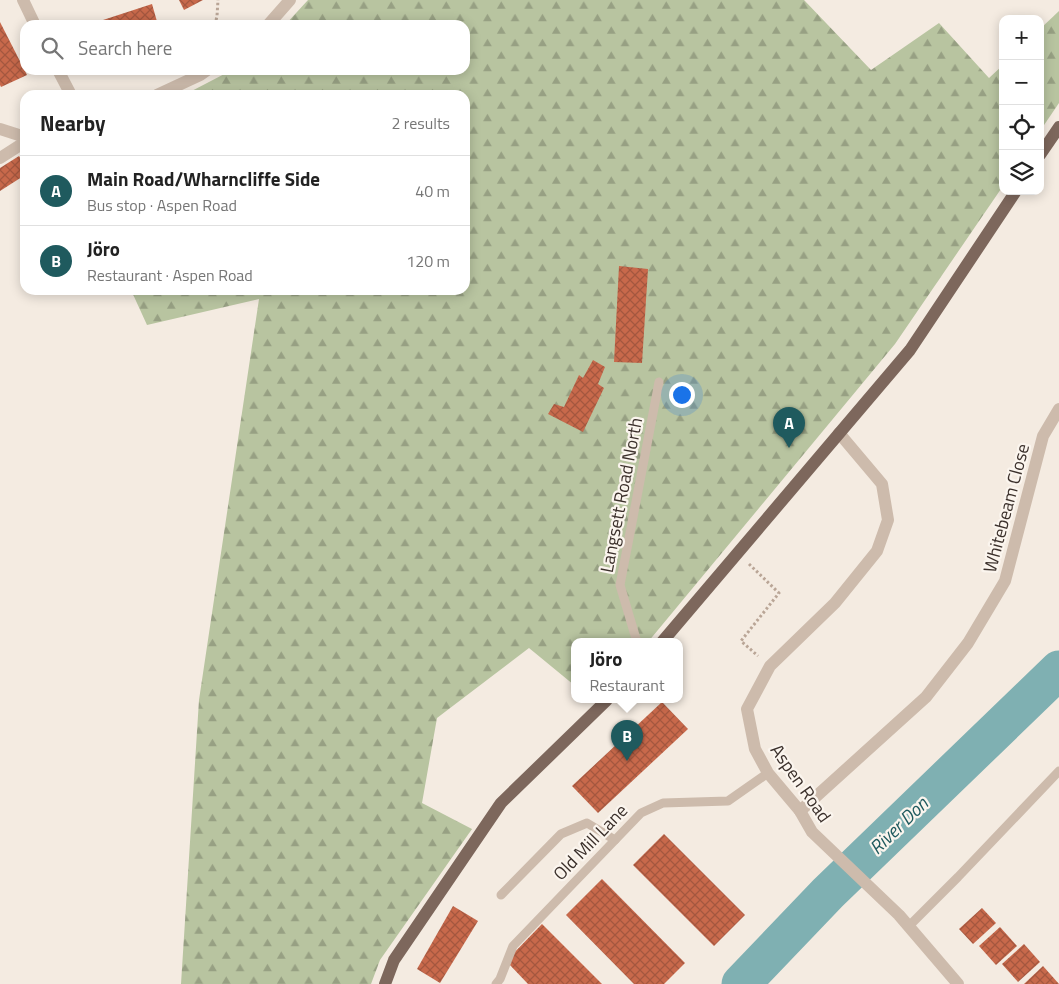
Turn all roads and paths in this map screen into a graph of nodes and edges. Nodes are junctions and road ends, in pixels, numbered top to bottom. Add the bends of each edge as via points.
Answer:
1 (23, 0) edge
2 (218, 0) edge
3 (290, 0) edge
4 (33, 20) edge
5 (216, 20) edge
6 (272, 20) edge
7 (61, 75) edge
8 (200, 75) edge
9 (68, 90) edge
10 (168, 90) edge
11 (1059, 127) edge
12 (0, 129) edge
13 (20, 135) edge
14 (20, 145) edge
15 (1043, 150) edge
16 (0, 158) edge
17 (1013, 195) edge
18 (660, 382) dead end
19 (1059, 408) edge
20 (839, 433) junction
21 (738, 553) junction
22 (636, 638) edge
23 (665, 638) edge
24 (770, 666) junction
25 (604, 703) edge
26 (1059, 771) edge
27 (768, 774) junction
28 (800, 811) junction
29 (615, 840) junction
30 (501, 895) dead end
31 (909, 926) junction
32 (501, 982) edge
33 (385, 984) edge
34 (958, 984) edge

1 - 4 street
2 - 5 path
3 - 6 street
7 - 9 street
8 - 10 street
11 - 15 main road
12 - 13 street
14 - 16 street
17 - 20 main road via 910,350
18 - 22 lane, Langsett Road North via 620,584
19 - 28 street, Whitebeam Close via 1043,436 1005,581 968,644 926,696
20 - 21 main road
20 - 24 street, Aspen Road via 882,484 888,520 877,551 841,596
21 - 23 main road
21 - 24 path via 779,593 741,641
24 - 27 street, Aspen Road via 746,709 755,749
25 - 33 main road via 501,803 394,960
26 - 31 lane
27 - 28 street, Aspen Road
27 - 29 lane, Old Mill Lane via 728,801 663,803 641,813
28 - 31 street, Aspen Road via 812,832
29 - 30 lane via 587,823 561,834
29 - 32 lane, Old Mill Lane via 513,946
31 - 34 street, Aspen Road

